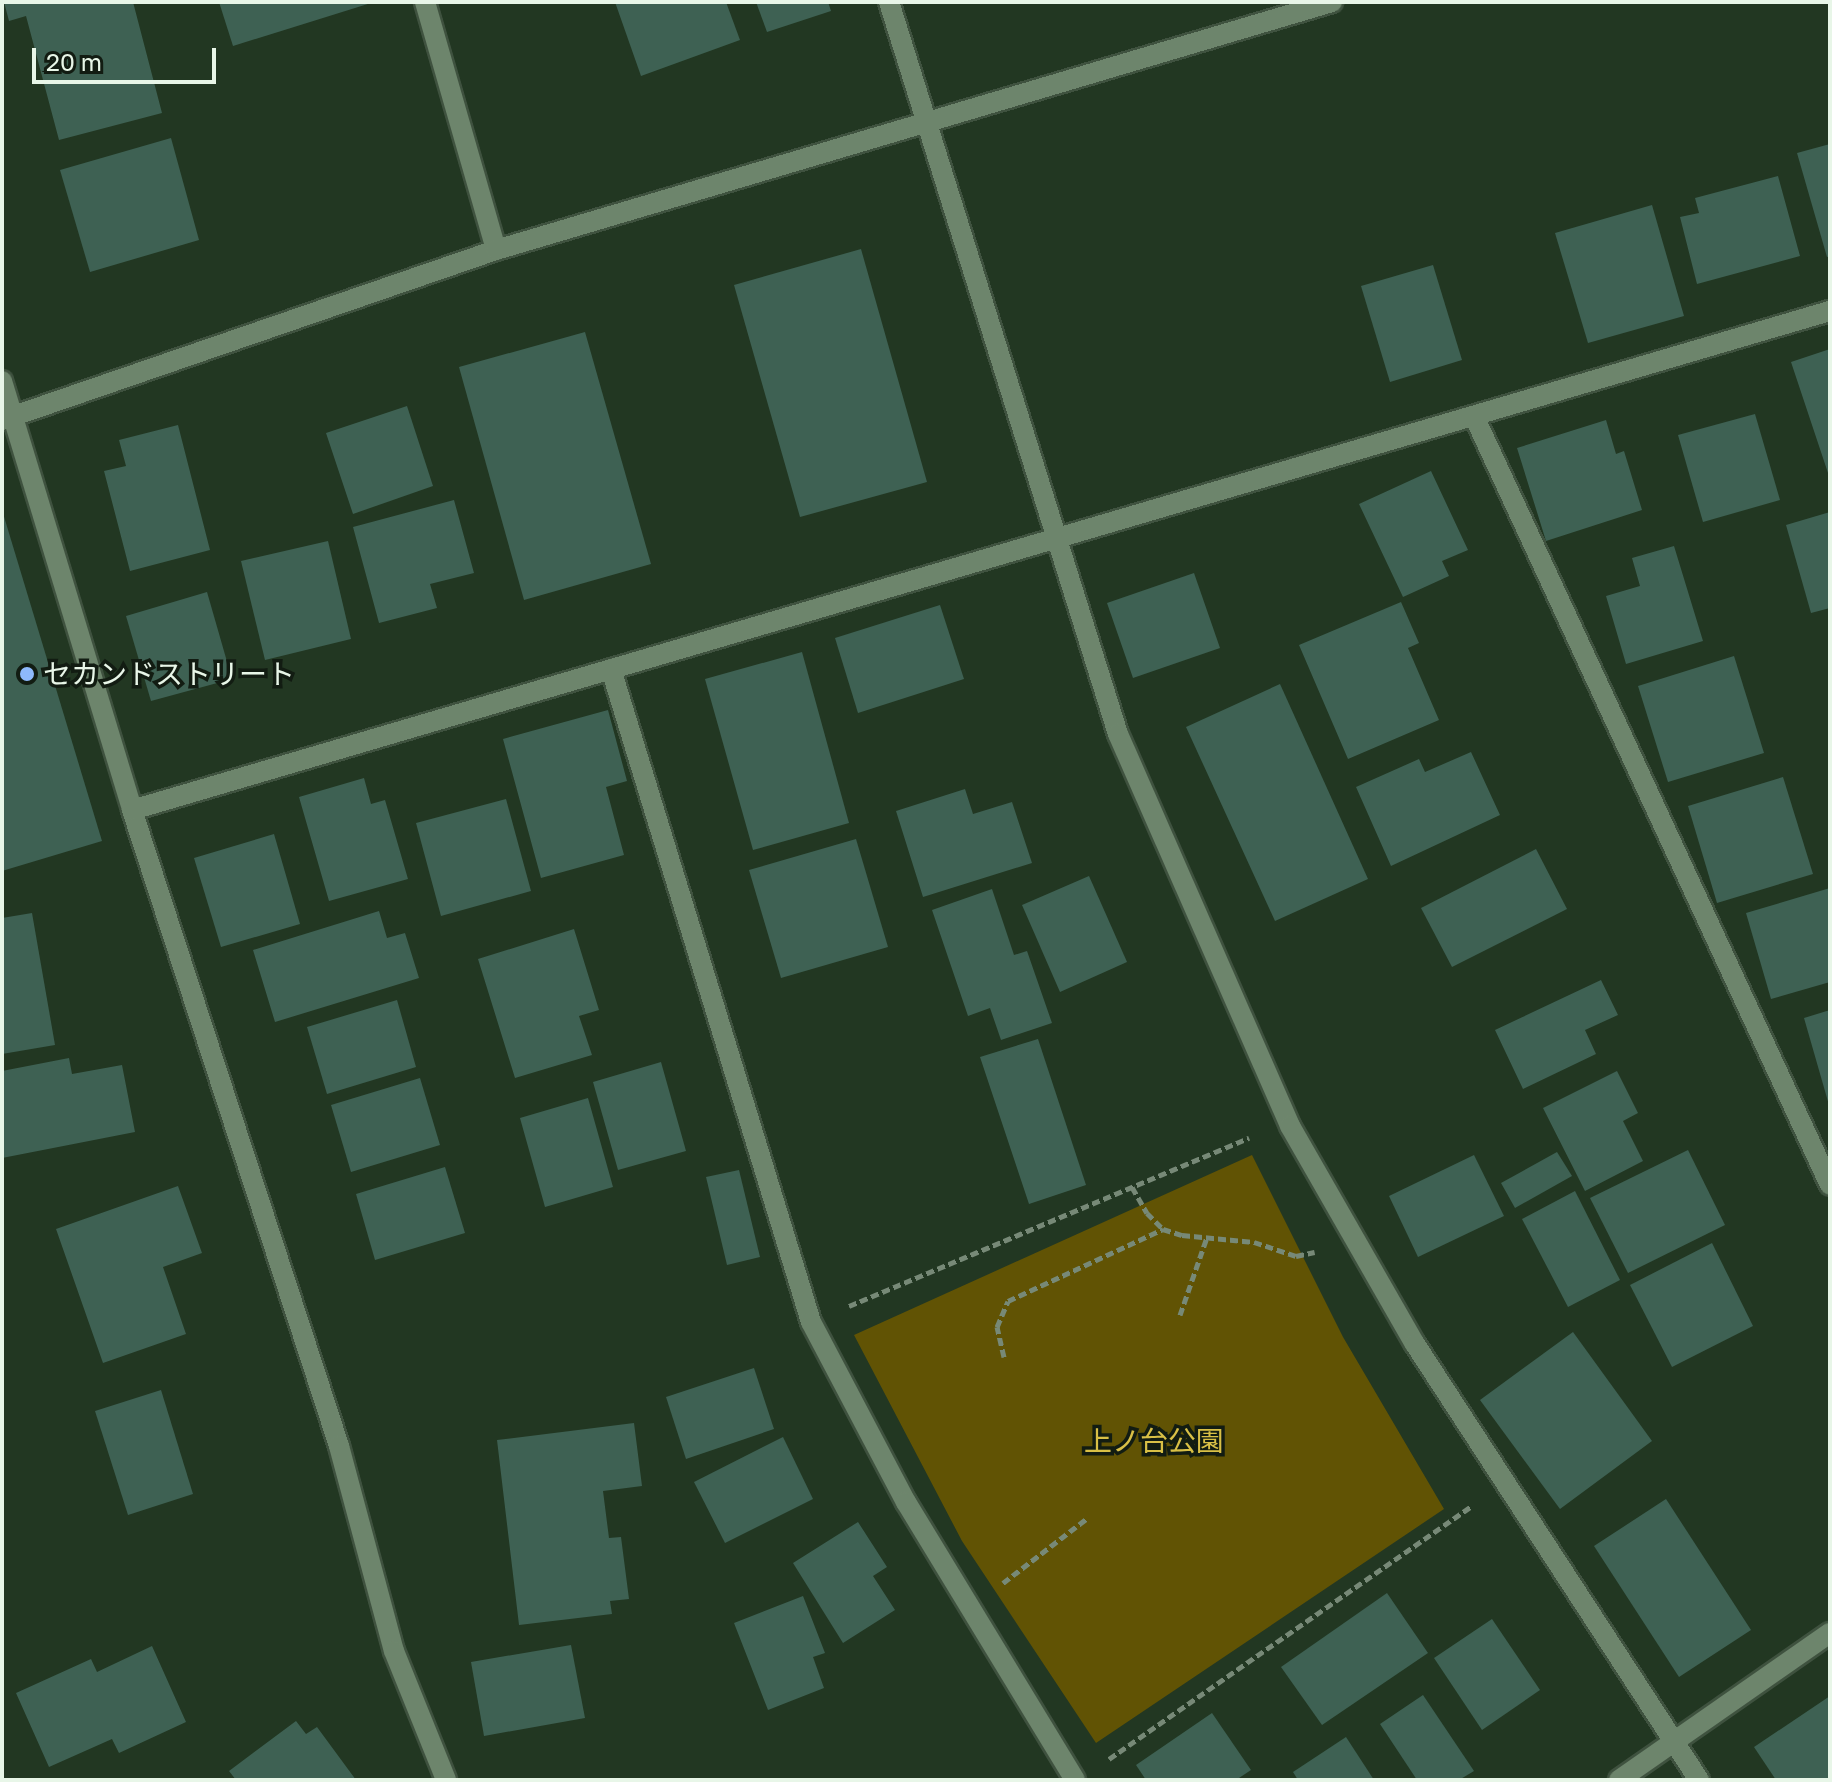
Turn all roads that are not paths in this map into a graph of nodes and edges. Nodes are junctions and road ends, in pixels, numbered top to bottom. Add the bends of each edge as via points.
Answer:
1 (425, 2) edge
2 (889, 2) edge
3 (1332, 2) edge
4 (926, 120) junction
5 (496, 250) junction
6 (1830, 311) edge
7 (2, 381) edge
8 (1474, 416) junction
9 (8, 418) edge
10 (1054, 538) junction
11 (611, 669) junction
12 (132, 810) junction
13 (1830, 1185) edge
14 (1830, 1633) edge
15 (1674, 1741) junction
16 (446, 1780) edge
17 (1075, 1780) edge
18 (1619, 1780) edge
19 (1699, 1780) edge

1 - 5 street
2 - 4 street
3 - 4 street
4 - 5 street
4 - 10 street
5 - 9 street
6 - 8 street
7 - 9 street
8 - 10 street
8 - 13 street
9 - 12 street
10 - 11 street
10 - 15 street via 1118,734 1290,1126 1415,1344
11 - 12 street
11 - 17 street via 811,1322 906,1502
12 - 16 street via 339,1446 394,1651
14 - 15 street
15 - 18 street
15 - 19 street

